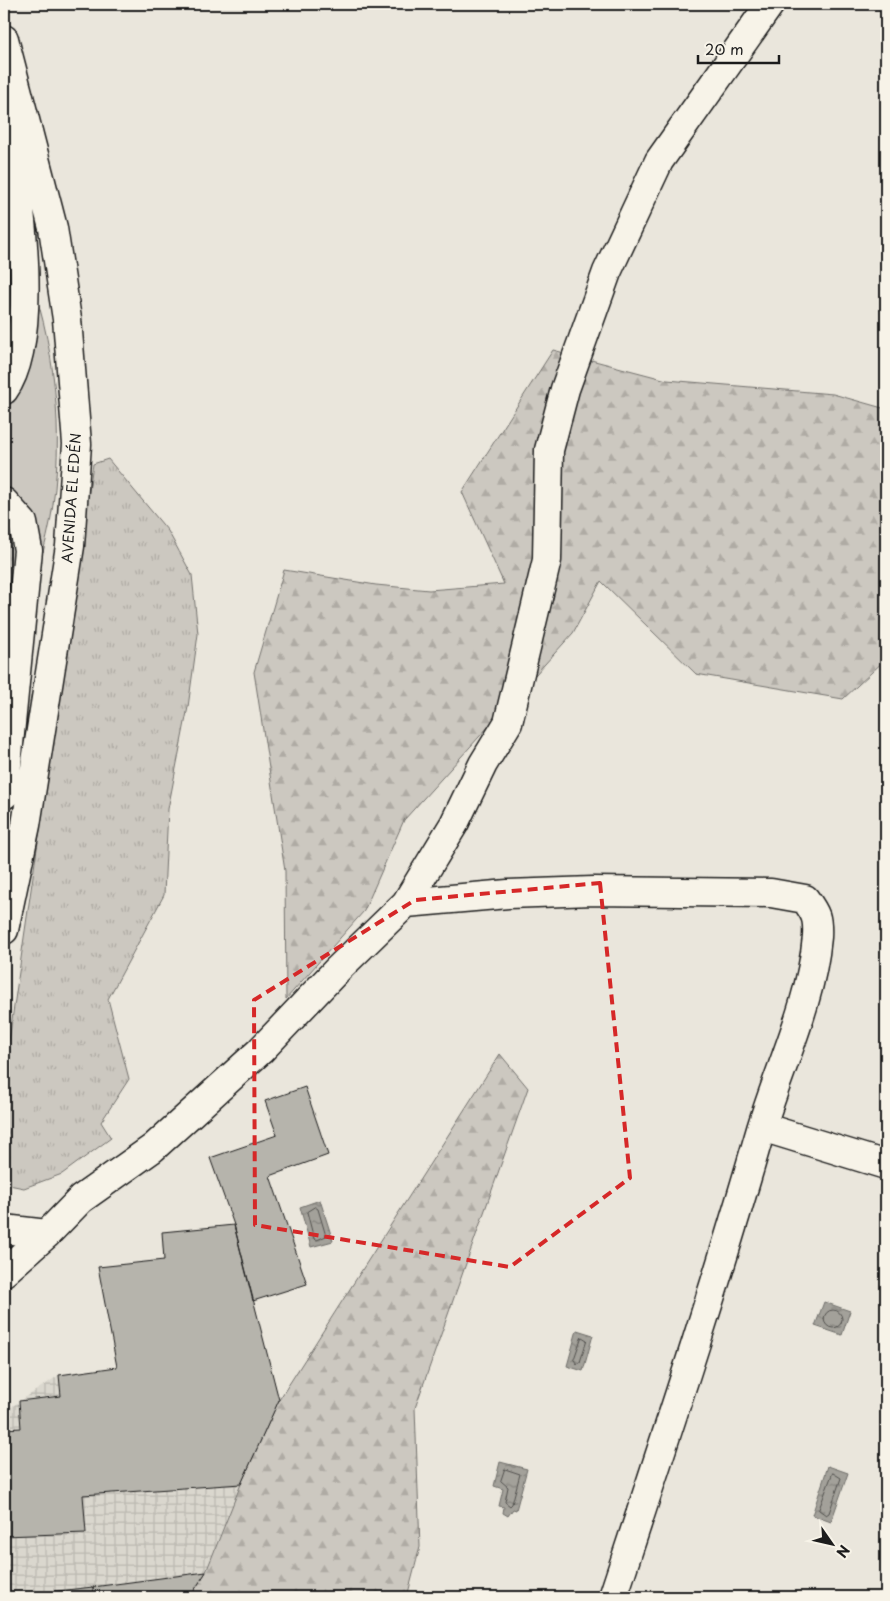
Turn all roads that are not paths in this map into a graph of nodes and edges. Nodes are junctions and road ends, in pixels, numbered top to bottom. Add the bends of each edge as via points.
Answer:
1 (770, 4) edge
2 (4, 39) edge
3 (4, 82) edge
4 (4, 390) edge
5 (4, 502) edge
6 (4, 795) edge
7 (406, 903) junction
8 (4, 930) edge
9 (762, 1127) junction
10 (886, 1165) edge
11 (4, 1229) edge
12 (47, 1234) junction
13 (4, 1272) edge
14 (613, 1597) edge

1 - 7 street via 659,162 607,272 565,389 549,450 547,560 508,723 483,764 454,824
2 - 8 street, AVENIDA EL EDÉN via 53,228 67,319 77,444 70,546 26,825
3 - 4 street via 24,236 20,349
5 - 6 street via 23,523 28,550
7 - 9 street via 593,891 771,893 805,899 817,916 808,989
7 - 12 street via 260,1052 153,1148 81,1199
9 - 10 street
9 - 14 street via 737,1218
11 - 12 street
12 - 13 street

